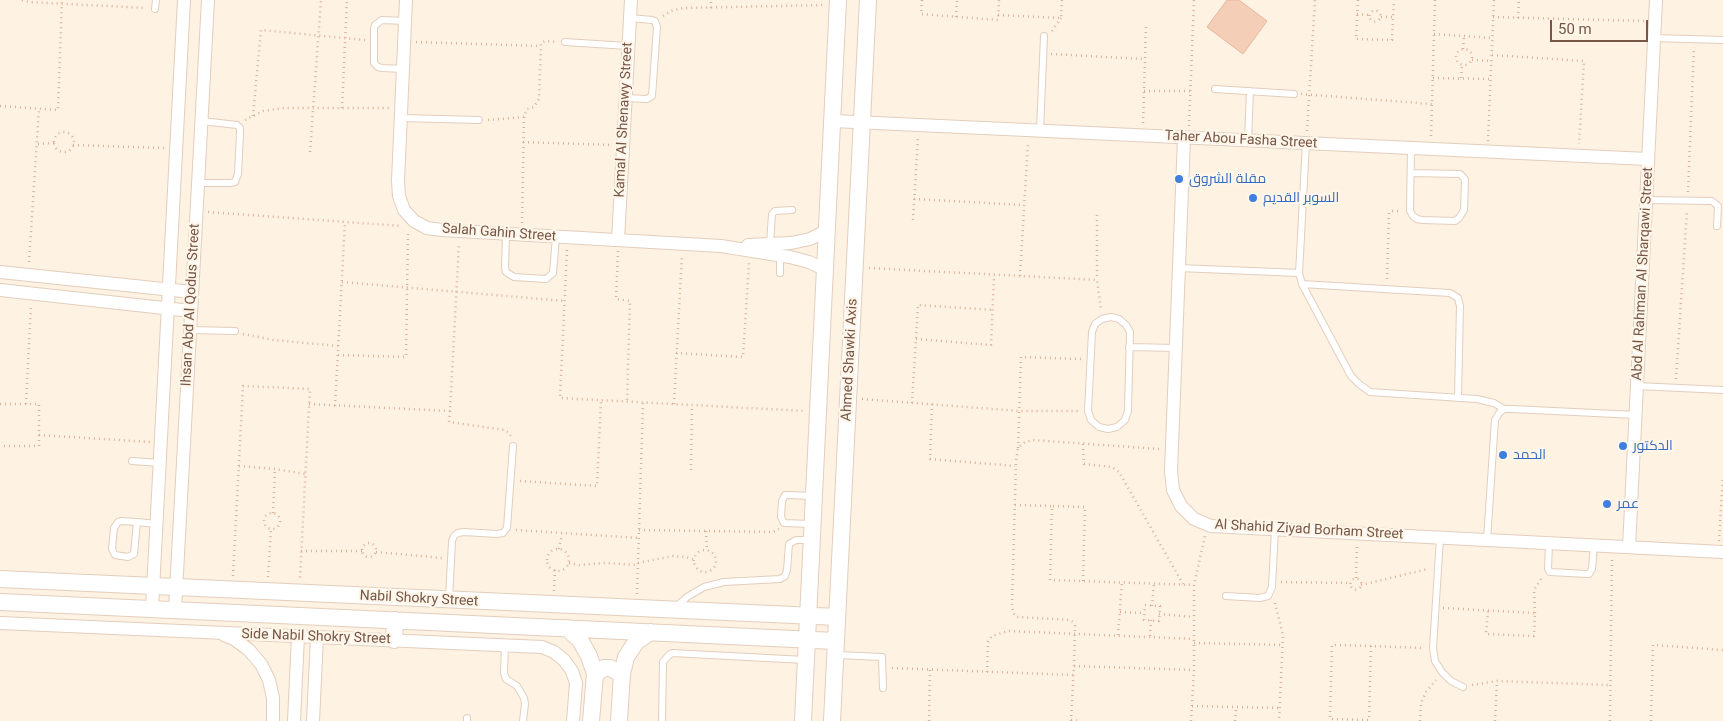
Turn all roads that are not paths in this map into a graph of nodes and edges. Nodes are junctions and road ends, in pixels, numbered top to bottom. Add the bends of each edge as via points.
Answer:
1 (156, 0) edge
2 (184, 0) edge
3 (208, 0) edge
4 (406, 0) edge
5 (631, 0) edge
6 (868, 0) edge
7 (1656, 0) edge
8 (838, 2) edge
9 (155, 9) road end
10 (630, 18) junction
11 (405, 21) junction
12 (1044, 36) road end
13 (1654, 38) junction
14 (1723, 40) edge
15 (564, 42) road end
16 (628, 46) junction
17 (403, 69) junction
18 (1215, 89) dead end
19 (1250, 91) junction
20 (1294, 94) road end
21 (625, 98) junction
22 (401, 113) junction
23 (479, 120) road end
24 (202, 121) junction
25 (833, 122) junction
26 (862, 123) junction
27 (1034, 131) junction
28 (1186, 138) junction
29 (1248, 140) junction
30 (1306, 143) junction
31 (1411, 148) junction
32 (1648, 159) junction
33 (1411, 173) junction
34 (198, 183) junction
35 (1646, 200) junction
36 (792, 210) dead end
37 (1717, 226) dead end
38 (828, 230) junction
39 (506, 234) junction
40 (562, 237) junction
41 (618, 240) junction
42 (770, 244) junction
43 (721, 246) junction
44 (780, 255) junction
45 (1179, 268) junction
46 (826, 270) junction
47 (0, 272) edge
48 (780, 273) dead end
49 (1299, 273) junction
50 (1302, 284) junction
51 (0, 290) edge
52 (169, 290) junction
53 (192, 292) junction
54 (168, 309) junction
55 (191, 311) junction
56 (190, 330) junction
57 (235, 331) road end
58 (1129, 347) junction
59 (1176, 348) junction
60 (1637, 386) junction
61 (1723, 390) edge
62 (1458, 398) junction
63 (1504, 409) junction
64 (1636, 415) junction
65 (513, 446) road end
66 (132, 461) dead end
67 (160, 463) junction
68 (815, 496) junction
69 (137, 522) junction
70 (156, 524) junction
71 (1275, 529) junction
72 (813, 532) junction
73 (1440, 538) junction
74 (1488, 540) junction
75 (1549, 543) junction
76 (1594, 545) junction
77 (1629, 547) junction
78 (1721, 552) edge
79 (0, 579) edge
80 (153, 587) junction
81 (176, 588) junction
82 (1226, 596) dead end
83 (449, 600) junction
84 (0, 602) edge
85 (152, 609) junction
86 (175, 610) junction
87 (672, 610) junction
88 (700, 611) junction
89 (808, 616) junction
90 (837, 617) junction
91 (395, 620) junction
92 (0, 623) edge
93 (566, 628) junction
94 (217, 632) junction
95 (650, 632) junction
96 (700, 634) junction
97 (298, 636) junction
98 (317, 637) junction
99 (807, 639) junction
100 (394, 640) junction
101 (505, 645) junction
102 (836, 648) junction
103 (806, 660) junction
104 (595, 674) junction
105 (622, 674) junction
106 (1463, 687) road end
107 (883, 688) dead end
108 (273, 721) edge
109 (294, 721) edge
110 (312, 721) edge
111 (523, 721) edge
112 (573, 721) edge
113 (591, 721) edge
114 (619, 721) edge
115 (662, 721) edge
116 (803, 721) edge
117 (832, 721) edge

1 - 9 lane
2 - 52 street, Ihsan Abd Al Qodus Street
3 - 24 street, Ihsan Abd Al Qodus Street
4 - 11 street, Salah Gahin Street
5 - 10 street, Kamal Al Shenawy Street
6 - 26 street, Ahmed Shawki Axis
7 - 13 street, Abd Al Rahman Al Sharqawi Street
8 - 25 street, Ahmed Shawki Axis
10 - 16 street, Kamal Al Shenawy Street
10 - 21 lane via 652,20 657,27 652,96 647,99
11 - 17 street, Salah Gahin Street
11 - 17 lane via 382,20 375,25 373,59 378,67
12 - 27 lane
13 - 14 lane
13 - 32 street, Abd Al Rahman Al Sharqawi Street
15 - 16 lane
16 - 21 street, Kamal Al Shenawy Street
17 - 22 street, Salah Gahin Street
18 - 19 lane
19 - 20 lane
19 - 29 lane
21 - 41 street, Kamal Al Shenawy Street
22 - 23 lane
22 - 39 street, Salah Gahin Street via 398,181 404,210 427,228
24 - 34 street, Ihsan Abd Al Qodus Street
24 - 34 lane via 238,125 240,133 237,178 230,184
25 - 26 street, Taher Abou Fasha Street
25 - 38 street, Ahmed Shawki Axis
26 - 27 street, Taher Abou Fasha Street
26 - 90 street, Ahmed Shawki Axis
27 - 28 street, Taher Abou Fasha Street
28 - 29 street, Taher Abou Fasha Street
28 - 45 street, Al Shahid Ziyad Borham Street
29 - 30 street, Taher Abou Fasha Street
30 - 31 street, Taher Abou Fasha Street
30 - 49 lane
31 - 32 street, Taher Abou Fasha Street
31 - 33 lane
32 - 35 street, Abd Al Rahman Al Sharqawi Street
33 - 33 lane via 1410,211 1417,219 1455,221 1459,218 1464,210 1465,180 1460,174
34 - 53 street, Ihsan Abd Al Qodus Street
35 - 37 lane via 1716,202
35 - 60 street, Abd Al Rahman Al Sharqawi Street
36 - 42 lane via 772,214
38 - 42 street, Salah Gahin Street via 810,239
38 - 46 street, Ahmed Shawki Axis
39 - 40 street, Salah Gahin Street
39 - 40 lane via 506,272 514,277 546,279 553,273
40 - 41 street, Salah Gahin Street
41 - 43 street, Salah Gahin Street
42 - 43 street, Salah Gahin Street
43 - 44 street, Salah Gahin Street
44 - 46 street, Salah Gahin Street
44 - 48 lane
45 - 49 lane
45 - 59 street, Al Shahid Ziyad Borham Street
46 - 68 street, Ahmed Shawki Axis
47 - 52 street
49 - 50 lane
50 - 62 lane via 1359,384 1370,392
50 - 62 lane via 1450,293 1458,298
51 - 54 street
52 - 53 street
52 - 54 street, Ihsan Abd Al Qodus Street
53 - 55 street, Ihsan Abd Al Qodus Street
54 - 55 street
54 - 67 street, Ihsan Abd Al Qodus Street
55 - 56 street, Ihsan Abd Al Qodus Street
56 - 57 lane
56 - 81 street, Ihsan Abd Al Qodus Street
58 - 58 lane via 1128,411 1117,427 1099,427 1088,411 1095,324 1111,317 1119,319 1130,332
58 - 59 lane
59 - 71 street, Al Shahid Ziyad Borham Street via 1171,471 1173,490 1181,506 1194,519 1211,526
60 - 61 lane
60 - 64 street, Abd Al Rahman Al Sharqawi Street
62 - 63 lane via 1488,401
63 - 64 lane
63 - 74 lane via 1495,420
64 - 77 street, Abd Al Rahman Al Sharqawi Street
65 - 83 lane via 507,528 497,534 458,532 454,536
66 - 67 lane
67 - 70 street, Ihsan Abd Al Qodus Street
68 - 72 street, Ahmed Shawki Axis
68 - 72 lane via 785,495 783,498 784,523
69 - 69 lane via 121,521 115,525 114,555 128,557 134,554
69 - 70 lane
70 - 80 street, Ihsan Abd Al Qodus Street
71 - 73 street, Al Shahid Ziyad Borham Street
71 - 82 lane via 1271,592 1260,598
72 - 87 lane via 789,544 787,570 780,579 724,582 687,597
72 - 89 street, Ahmed Shawki Axis
73 - 74 street, Al Shahid Ziyad Borham Street
73 - 106 lane via 1434,608 1435,661 1451,681
74 - 75 street, Al Shahid Ziyad Borham Street
75 - 76 street, Al Shahid Ziyad Borham Street
75 - 76 lane via 1548,569 1590,574
76 - 77 street, Al Shahid Ziyad Borham Street
77 - 78 street, Al Shahid Ziyad Borham Street
79 - 80 street, Nabil Shokry Street
80 - 81 street, Nabil Shokry Street
80 - 85 street, Ihsan Abd Al Qodus Street
81 - 83 street, Nabil Shokry Street
81 - 86 street, Ihsan Abd Al Qodus Street
83 - 87 street, Nabil Shokry Street
84 - 85 street, Nabil Shokry Street
85 - 86 street, Nabil Shokry Street
86 - 91 street, Nabil Shokry Street
87 - 88 street, Nabil Shokry Street
88 - 89 street, Nabil Shokry Street
88 - 96 street
89 - 90 street, Nabil Shokry Street
89 - 99 street, Ahmed Shawki Axis
90 - 102 street, Ahmed Shawki Axis
91 - 93 street, Nabil Shokry Street
91 - 100 street
92 - 94 street, Side Nabil Shokry Street
93 - 95 street, Nabil Shokry Street
93 - 104 street via 580,640
94 - 97 street, Side Nabil Shokry Street
94 - 108 street via 234,639 261,664 273,698
95 - 96 street, Nabil Shokry Street
95 - 105 street via 636,642 626,657
96 - 99 street, Nabil Shokry Street
97 - 98 street, Side Nabil Shokry Street
97 - 109 street
98 - 100 street, Side Nabil Shokry Street
98 - 110 street
99 - 102 street, Nabil Shokry Street
99 - 103 street, Ahmed Shawki Axis
100 - 101 street, Side Nabil Shokry Street
101 - 111 lane via 504,673 524,698
101 - 112 street, Side Nabil Shokry Street via 542,647 564,660 576,683
102 - 107 lane via 882,657
102 - 117 street, Ahmed Shawki Axis
103 - 115 lane via 672,654 663,662
103 - 116 street, Ahmed Shawki Axis
104 - 105 street via 610,668
104 - 113 street
105 - 114 street

